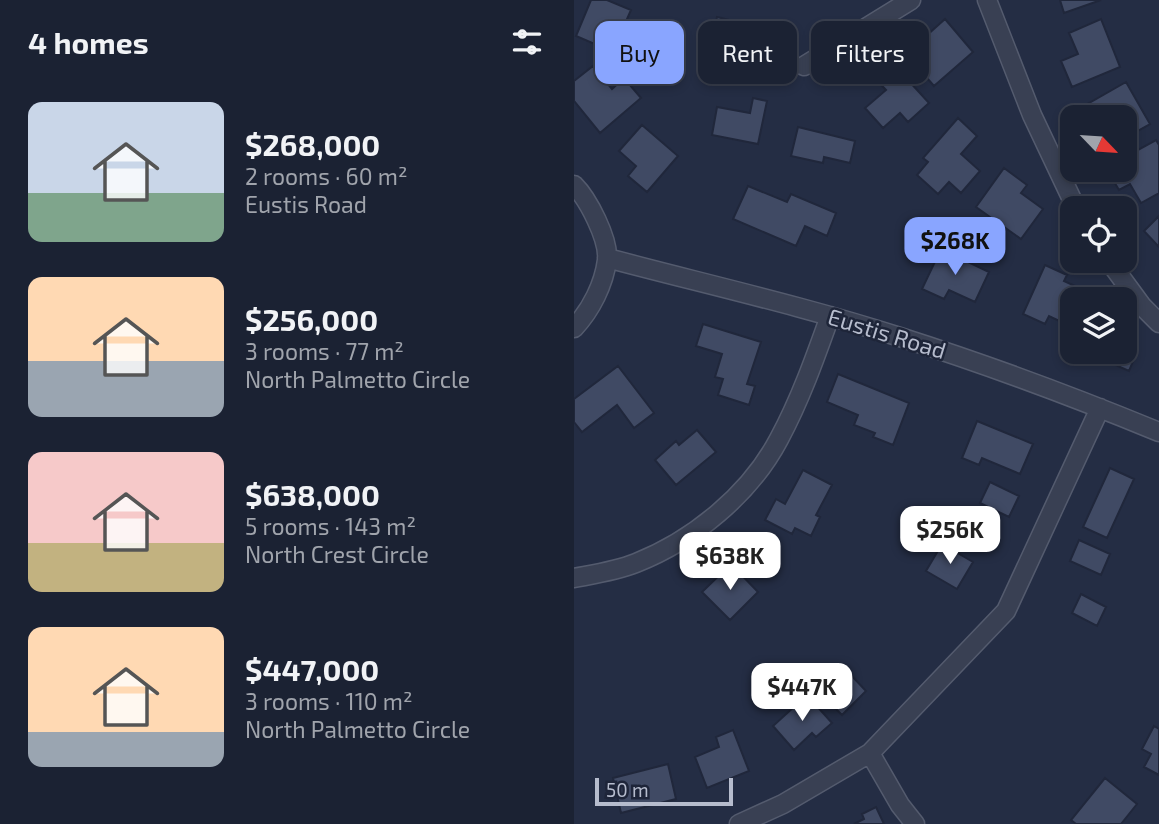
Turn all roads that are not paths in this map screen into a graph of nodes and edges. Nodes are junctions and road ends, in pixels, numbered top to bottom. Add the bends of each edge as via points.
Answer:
1 (911, 0) edge
2 (987, 0) edge
3 (804, 66) dead end
4 (574, 185) edge
5 (1070, 196) edge
6 (607, 258) junction
7 (1118, 273) edge
8 (830, 316) junction
9 (1159, 323) edge
10 (574, 328) edge
11 (1100, 408) junction
12 (1159, 432) edge
13 (574, 578) edge
14 (870, 753) junction
15 (739, 824) edge
16 (915, 824) edge

1 - 3 street
2 - 5 street via 1032,115
4 - 6 street via 599,225
6 - 8 street, Eustis Road
6 - 10 street via 594,299
7 - 9 street
8 - 11 street, Eustis Road via 1006,372
8 - 13 street via 779,440 744,488 669,547 636,563
11 - 12 street, Eustis Road
11 - 14 street via 1006,611
14 - 15 street
14 - 16 street

